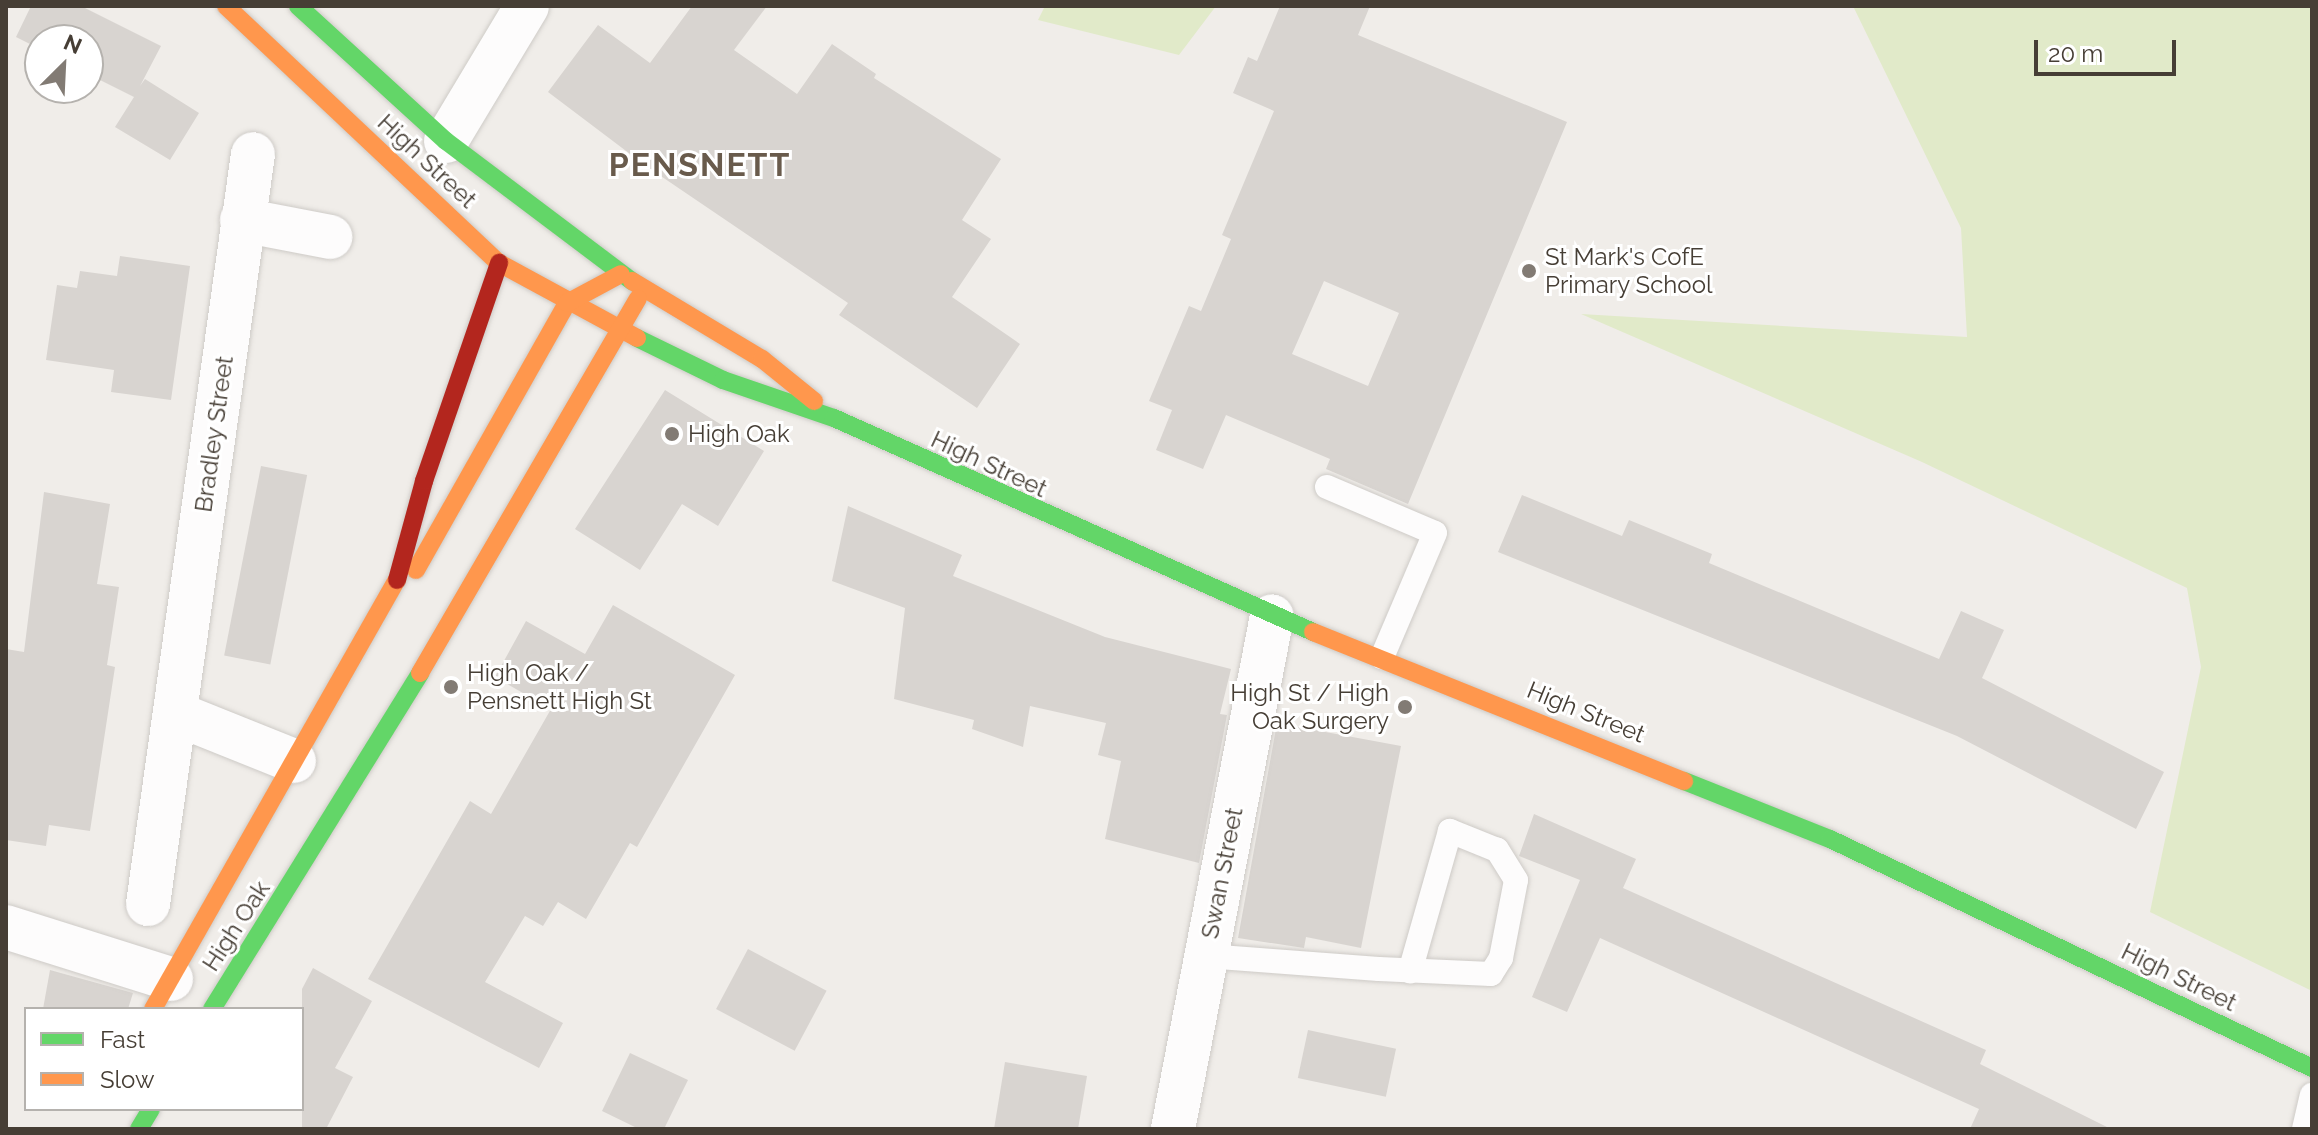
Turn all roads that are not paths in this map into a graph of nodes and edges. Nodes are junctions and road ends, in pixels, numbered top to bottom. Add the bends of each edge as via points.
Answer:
1 (226, 6) edge
2 (298, 6) edge
3 (527, 6) edge
4 (446, 141) junction
5 (253, 154) dead end
6 (242, 220) junction
7 (330, 237) dead end
8 (499, 263) junction
9 (621, 274) junction
10 (643, 290) junction
11 (567, 303) junction
12 (620, 330) junction
13 (834, 418) junction
14 (1327, 487) dead end
15 (394, 591) junction
16 (1272, 616) junction
17 (1382, 657) junction
18 (177, 714) junction
19 (313, 770) junction
20 (353, 788) junction
21 (148, 904) dead end
22 (6, 927) edge
23 (1206, 956) junction
24 (1410, 971) junction
25 (162, 994) edge
26 (215, 1004) edge
27 (2312, 1068) edge
28 (2312, 1095) edge
29 (150, 1111) edge
30 (139, 1129) edge
31 (1173, 1129) edge
32 (2304, 1129) edge

1 - 8 main road, High Street
2 - 4 main road, High Street
3 - 4 street
4 - 9 main road, High Street
5 - 6 street, Bradley Street
6 - 7 street
6 - 18 street, Bradley Street
8 - 11 main road, High Street
8 - 15 main road, High Oak via 424,481
9 - 10 main road, High Street
9 - 11 main road
10 - 12 main road, High Oak
10 - 13 main road, High Street via 762,359
11 - 12 main road, High Street
11 - 15 main road, High Oak via 421,564
12 - 13 main road, High Street via 723,380
12 - 20 main road, High Oak
13 - 16 main road, High Street
14 - 17 lane via 1435,533
15 - 19 main road, High Oak
16 - 17 main road, High Street
16 - 23 street, Swan Street
17 - 27 main road, High Street via 1830,839
18 - 19 street
18 - 21 street, Bradley Street
19 - 20 main road
19 - 25 main road, High Oak
20 - 26 main road, High Oak
22 - 25 street
23 - 24 lane
23 - 31 street, Swan Street
24 - 24 lane via 1491,974 1501,958 1516,880 1497,850 1450,831
25 - 26 main road
28 - 32 lane
29 - 30 main road

